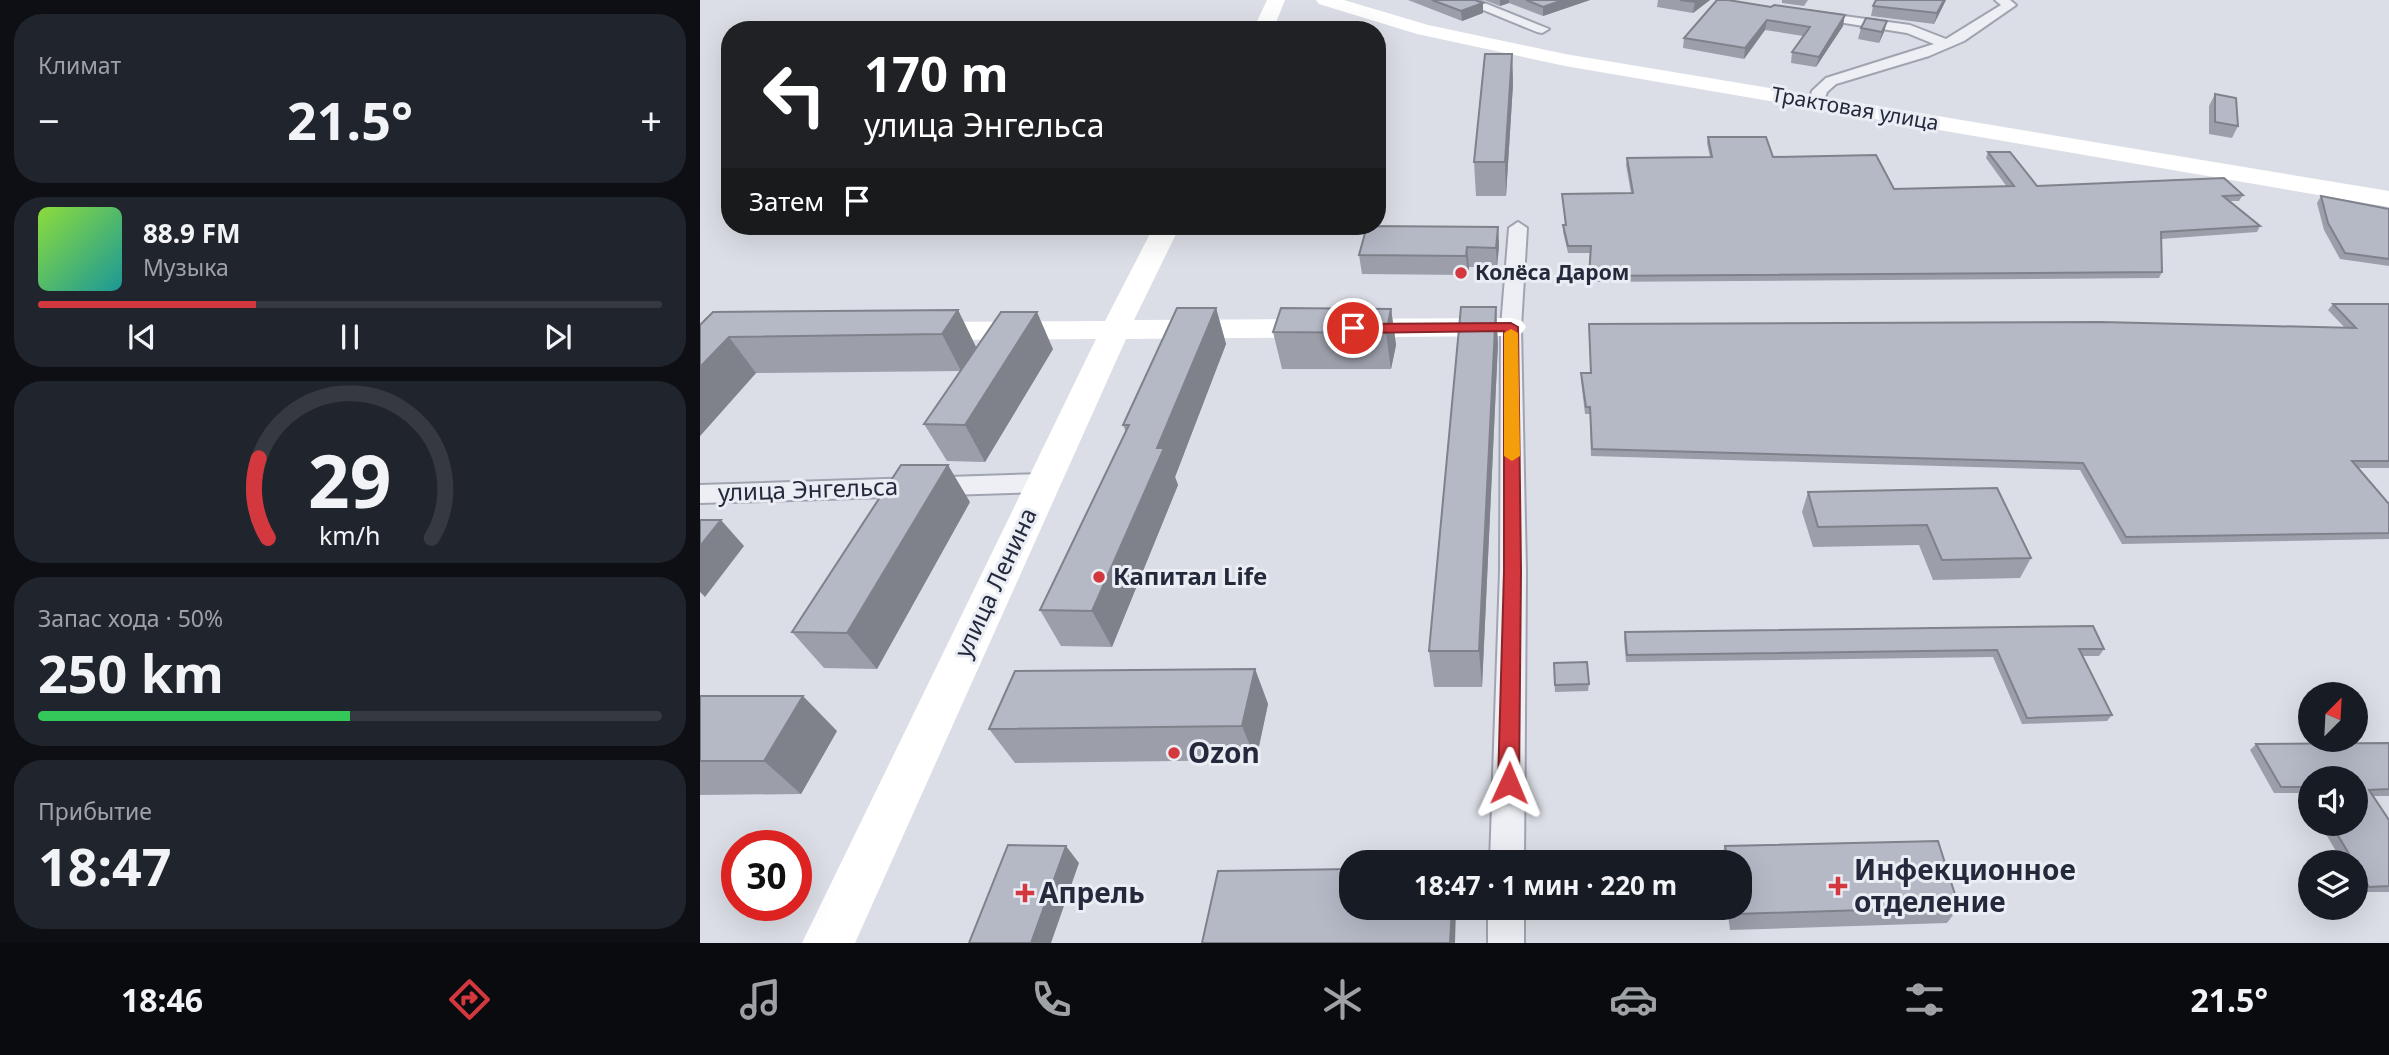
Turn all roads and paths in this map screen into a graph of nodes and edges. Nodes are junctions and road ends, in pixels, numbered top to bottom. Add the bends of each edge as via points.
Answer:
1 (1276, 0) edge
2 (1325, 0) edge
3 (1465, 0) edge
4 (2010, 2) edge
5 (1802, 13) edge
6 (1266, 21) edge
7 (1542, 29) dead end
8 (1944, 43) junction
9 (1817, 103) junction
10 (2389, 199) edge
11 (1518, 228) dead end
12 (1163, 235) edge
13 (1511, 327) junction
14 (891, 331) edge
15 (1115, 331) junction
16 (1043, 483) junction
17 (700, 494) edge
18 (1507, 850) edge
19 (1506, 920) edge
20 (828, 943) edge
21 (1506, 943) edge

1 - 6 street
2 - 9 street, Трактовая улица via 1489,45
3 - 7 street
4 - 8 street via 1959,38
5 - 8 street via 1910,29
8 - 9 street via 1831,82 1820,91
9 - 10 street, Трактовая улица
11 - 13 street
12 - 15 street, улица Ленина
13 - 15 street
13 - 18 street via 1513,571
14 - 15 street
15 - 16 street, улица Ленина
16 - 17 street, улица Энгельса
16 - 20 street, улица Ленина
19 - 21 street

